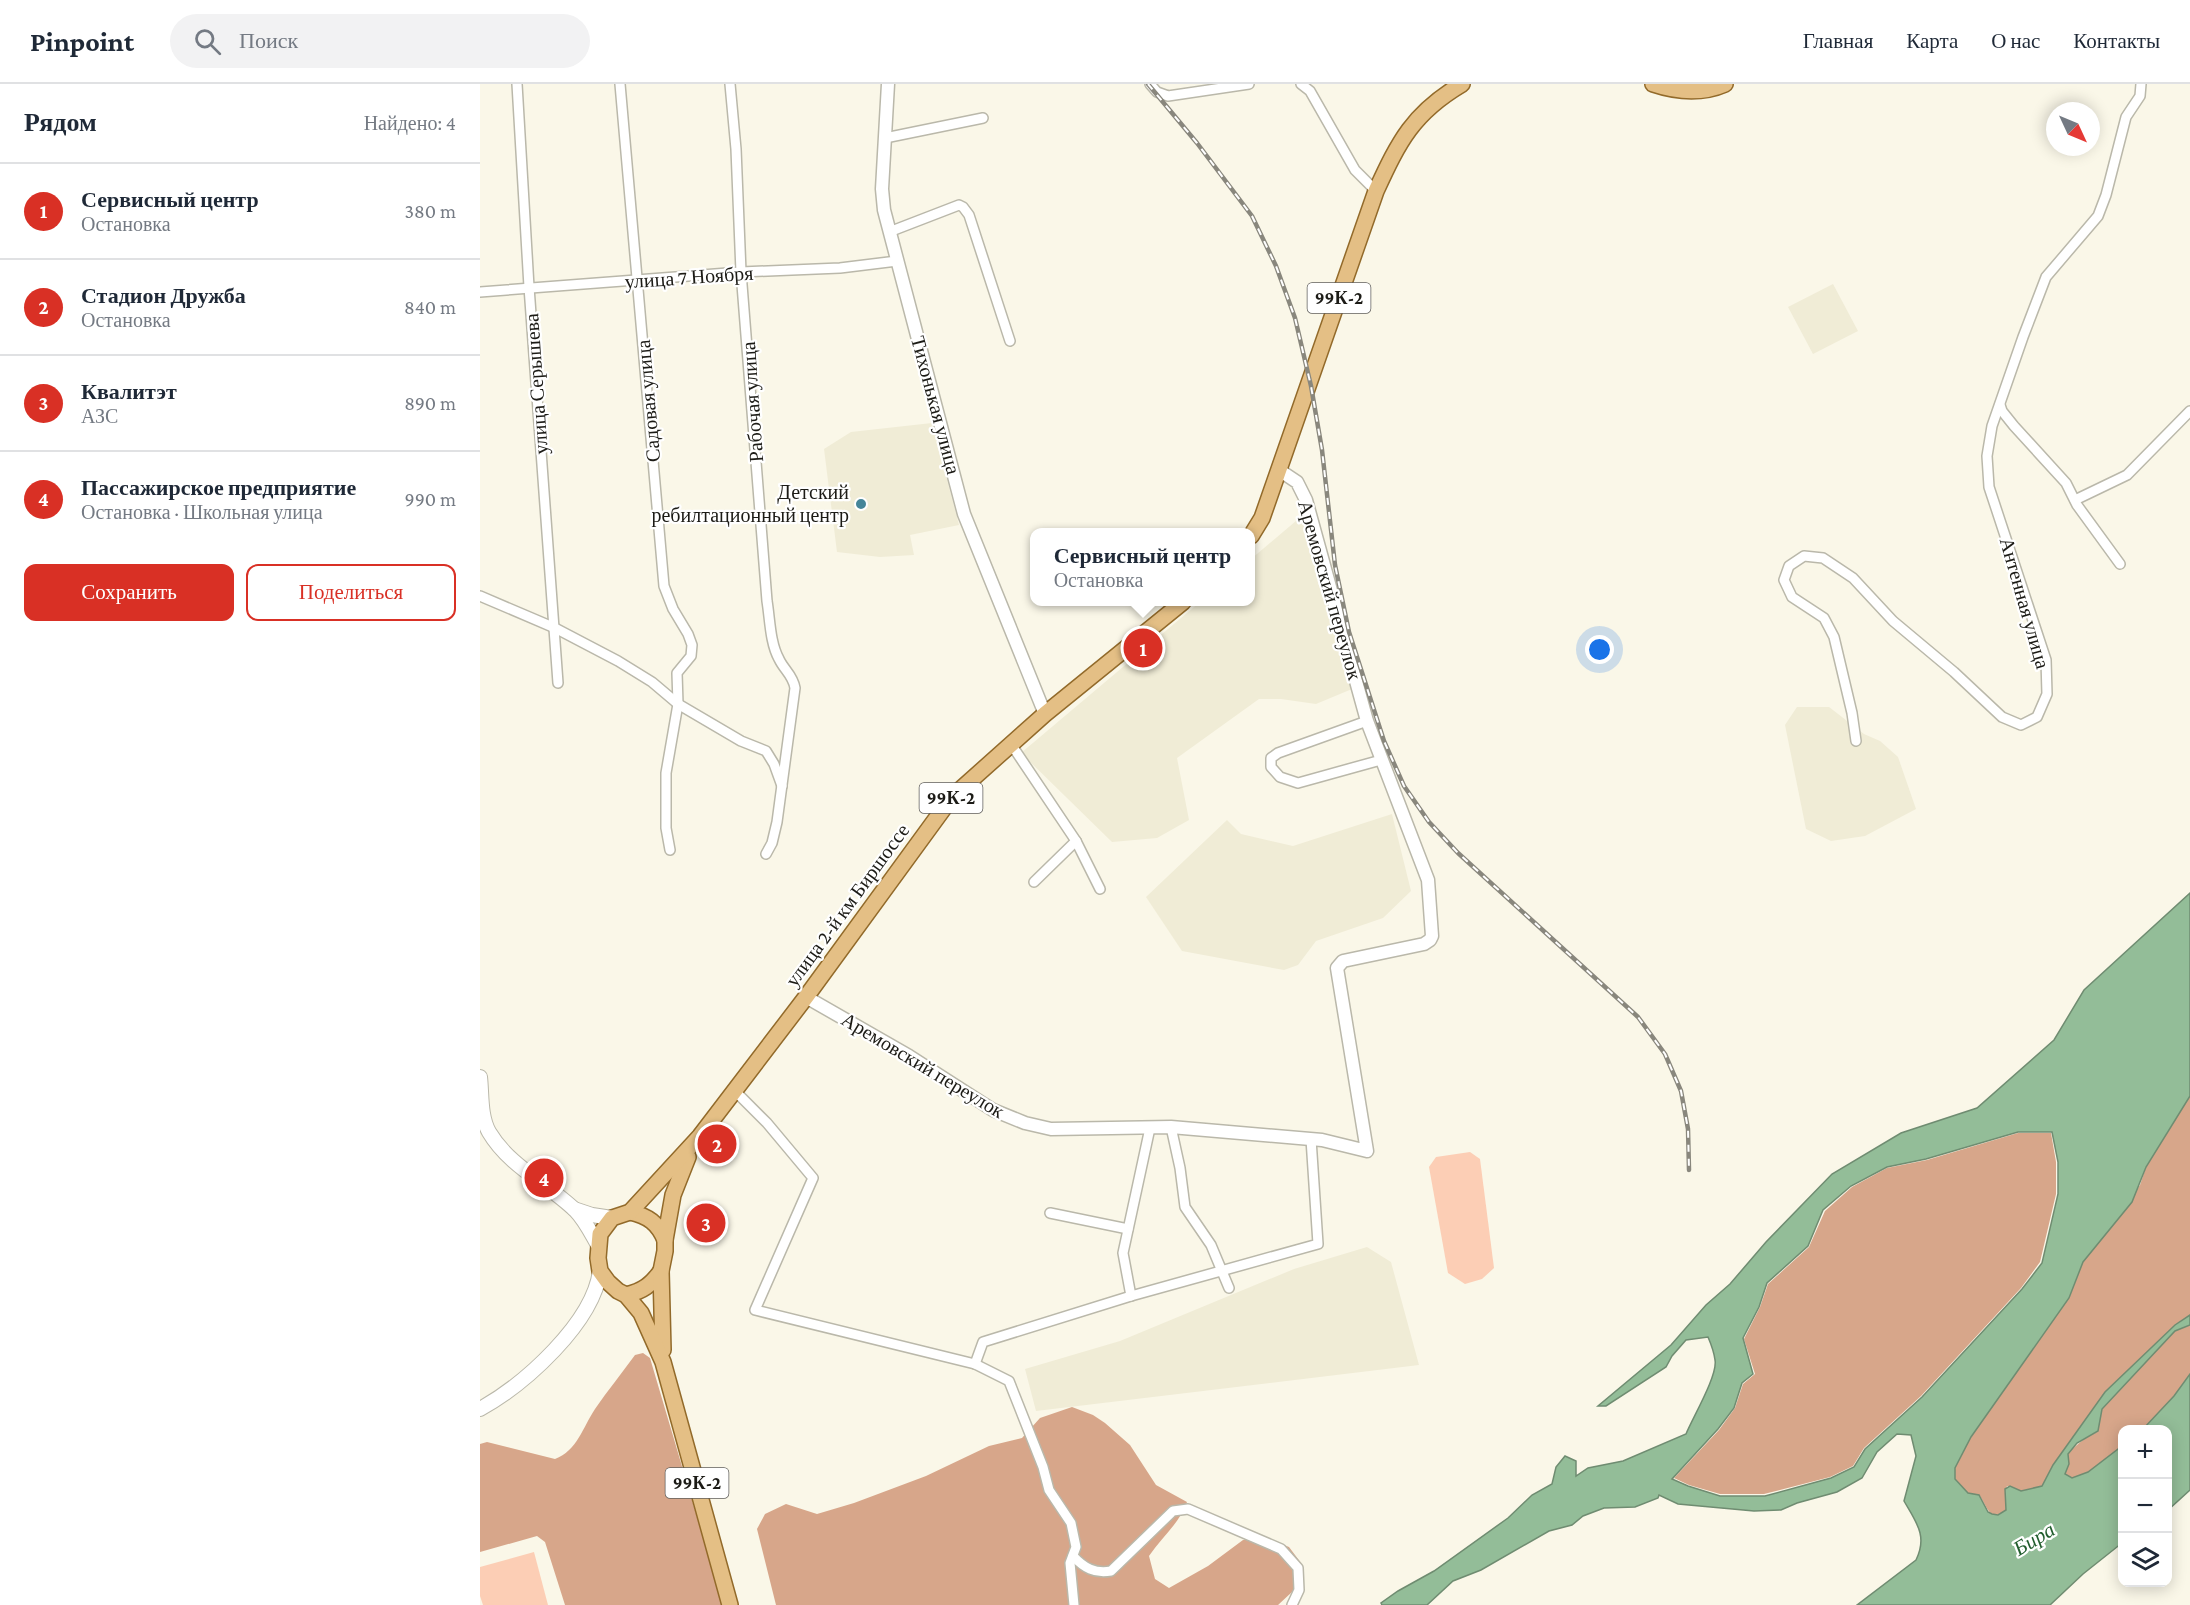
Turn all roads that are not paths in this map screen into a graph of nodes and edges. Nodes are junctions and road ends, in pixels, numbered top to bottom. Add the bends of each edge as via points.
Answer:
1 (517, 84) edge
2 (620, 84) edge
3 (730, 84) edge
4 (888, 84) edge
5 (1150, 84) edge
6 (1249, 84) edge
7 (1301, 84) edge
8 (1462, 84) edge
9 (1653, 84) edge
10 (1725, 84) edge
11 (2141, 84) edge
12 (983, 118) dead end
13 (885, 138) junction
14 (1376, 191) junction
15 (889, 232) junction
16 (897, 261) junction
17 (741, 272) junction
18 (638, 281) junction
19 (529, 287) junction
20 (480, 291) edge
21 (1010, 341) dead end
22 (2000, 405) junction
23 (2190, 411) edge
24 (1279, 470) junction
25 (2075, 500) junction
26 (1255, 529) edge
27 (2120, 564) dead end
28 (480, 596) edge
29 (1179, 606) edge
30 (555, 628) junction
31 (558, 683) dead end
32 (678, 704) junction
33 (1045, 714) junction
34 (1367, 721) junction
35 (1856, 741) dead end
36 (1011, 744) junction
37 (1382, 760) junction
38 (783, 788) junction
39 (1076, 842) junction
40 (670, 850) dead end
41 (765, 854) dead end
42 (1034, 882) dead end
43 (1100, 889) dead end
44 (806, 997) junction
45 (480, 1077) edge
46 (735, 1091) junction
47 (1171, 1127) junction
48 (1150, 1128) junction
49 (700, 1136) junction
50 (1311, 1139) junction
51 (574, 1209) junction
52 (630, 1212) junction
53 (1050, 1213) dead end
54 (612, 1218) junction
55 (1128, 1229) junction
56 (664, 1240) junction
57 (598, 1245) junction
58 (1221, 1269) junction
59 (600, 1270) junction
60 (661, 1271) junction
61 (1229, 1288) dead end
62 (622, 1293) junction
63 (1131, 1296) junction
64 (590, 1304) junction
65 (663, 1362) junction
66 (975, 1364) junction
67 (480, 1409) edge
68 (1073, 1556) junction
69 (730, 1605) edge
70 (1074, 1605) edge
71 (1292, 1605) edge

1 - 19 street, улица Серышева
2 - 18 street, Садовая улица
3 - 17 street, Рабочая улица
4 - 13 street, Тихонькая улица
5 - 6 street via 1168,96
7 - 14 street via 1310,91 1355,170
8 - 14 main road, 99К-2 via 1419,115 1396,146
9 - 10 main road via 1697,91
11 - 22 street, Антенная улица via 2140,96 2126,117 2098,216 2046,277
12 - 13 street
13 - 15 street, Тихонькая улица via 882,189
14 - 24 main road, 99К-2
15 - 16 street, Тихонькая улица
15 - 21 street via 959,205 963,207 969,215
16 - 17 street, улица 7 Ноября
16 - 33 street, Тихонькая улица via 964,514
17 - 18 street, улица 7 Ноября
17 - 38 street, Рабочая улица via 767,601 779,660 793,678 795,688
18 - 19 street, улица 7 Ноября
18 - 32 street, Садовая улица via 664,586 692,645 691,657 677,673
19 - 20 street, улица 7 Ноября
19 - 30 street, улица Серышева
22 - 25 street via 2066,483
22 - 35 street, Антенная улица via 1986,456 1989,487 2046,660 2047,694 2037,717 2021,725 2002,717 1893,621 1853,578 1823,558 1804,556 1789,566 1784,580 1792,597 1824,618 1834,637
23 - 25 street via 2127,475
24 - 26 main road, 99К-2
24 - 34 street, Аремовский переулок via 1297,482 1306,500
25 - 27 street
28 - 30 street
29 - 33 main road, улица 2-й км Биршоссе / 99К-2
30 - 31 street, улица Серышева
30 - 32 street via 643,677
32 - 38 street via 766,751
32 - 40 street, Садовая улица via 666,773
33 - 36 main road, улица 2-й км Биршоссе / 99К-2
34 - 37 street, Аремовский переулок
34 - 37 street via 1285,749 1271,758 1271,767 1281,777 1298,783
36 - 39 street
36 - 44 main road, улица 2-й км Биршоссе / 99К-2 via 952,797
37 - 50 street, Аремовский переулок via 1428,880 1432,936 1424,944 1343,961 1337,968 1367,1151
38 - 41 street, Рабочая улица via 772,843
39 - 42 street
39 - 43 street
44 - 46 main road, улица 2-й км Биршоссе / 99К-2
44 - 48 street, Аремовский переулок via 993,1110 1025,1123 1051,1129
45 - 51 main road via 489,1131 527,1172
46 - 49 main road, улица 2-й км Биршоссе / 99К-2
46 - 66 street via 813,1178 754,1310
47 - 48 street, Аремовский переулок
47 - 50 street, Аремовский переулок
47 - 58 street via 1185,1207 1211,1245
48 - 55 street
49 - 52 main road, 99К-2
49 - 56 main road, 99К-2 via 673,1195
50 - 58 street via 1318,1244
51 - 54 main road
51 - 57 main road
52 - 54 main road, 99К-2
52 - 56 main road via 656,1223
53 - 55 street
54 - 57 main road via 600,1234
55 - 63 street via 1124,1253
56 - 60 main road, 99К-2
57 - 59 main road
58 - 61 street
58 - 63 street
59 - 62 main road, 99К-2
59 - 64 main road
60 - 62 main road via 645,1289
60 - 65 main road, 99К-2
62 - 64 main road via 611,1292
62 - 65 main road, 99К-2 via 641,1313
63 - 66 street via 983,1342
64 - 67 main road via 546,1360 503,1397
65 - 69 main road, 99К-2
66 - 68 street via 1009,1381 1049,1490 1071,1523 1076,1547
68 - 70 street via 1070,1563
68 - 71 street via 1081,1565 1099,1573 1111,1571 1173,1511 1188,1509 1281,1549 1298,1568 1299,1590

